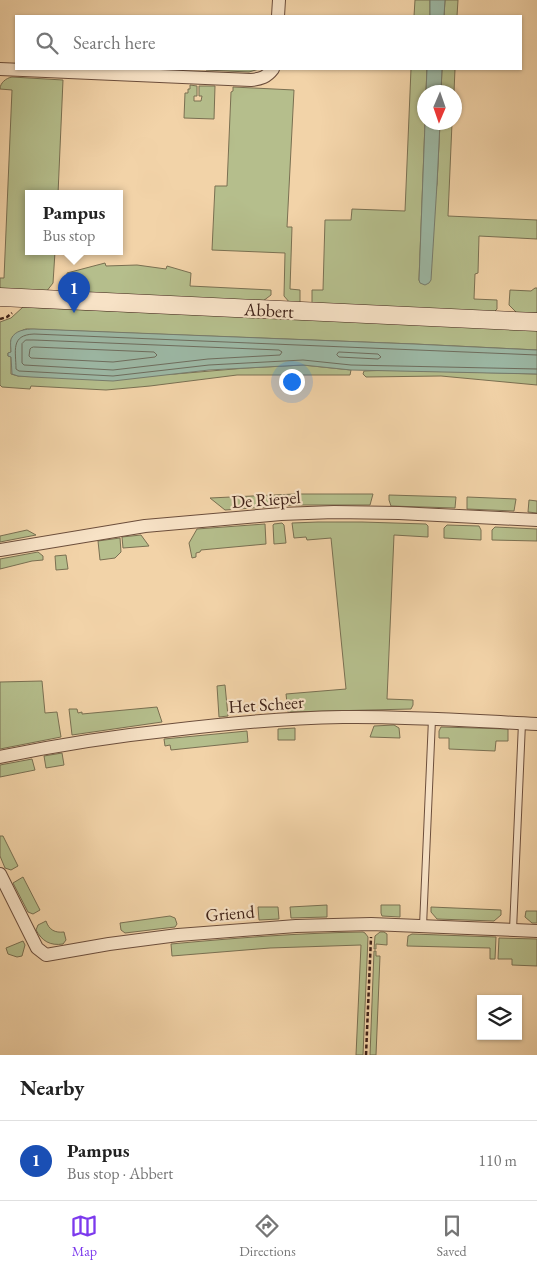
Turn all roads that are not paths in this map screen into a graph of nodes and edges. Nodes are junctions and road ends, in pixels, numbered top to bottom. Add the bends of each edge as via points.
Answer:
1 (279, 0) edge
2 (278, 15) edge
3 (0, 69) edge
4 (15, 70) edge
5 (23, 70) edge
6 (272, 70) edge
7 (0, 298) edge
8 (537, 322) edge
9 (537, 520) edge
10 (0, 550) edge
11 (432, 719) junction
12 (522, 723) junction
13 (537, 724) edge
14 (0, 757) edge
15 (0, 874) edge
16 (424, 926) junction
17 (513, 930) junction
18 (537, 931) edge

1 - 2 street
3 - 4 street
5 - 6 street via 251,80 263,78
7 - 8 street, Abbert
9 - 10 street, De Riepel via 399,513 281,514 146,526
11 - 12 street, Het Scheer
11 - 14 street, Het Scheer via 345,717 241,722 84,741
11 - 16 lane
12 - 13 street, Het Scheer
12 - 17 lane
15 - 16 street, Griend via 37,948 46,955 146,939 260,928 372,924
16 - 17 street, Griend
17 - 18 street, Griend

